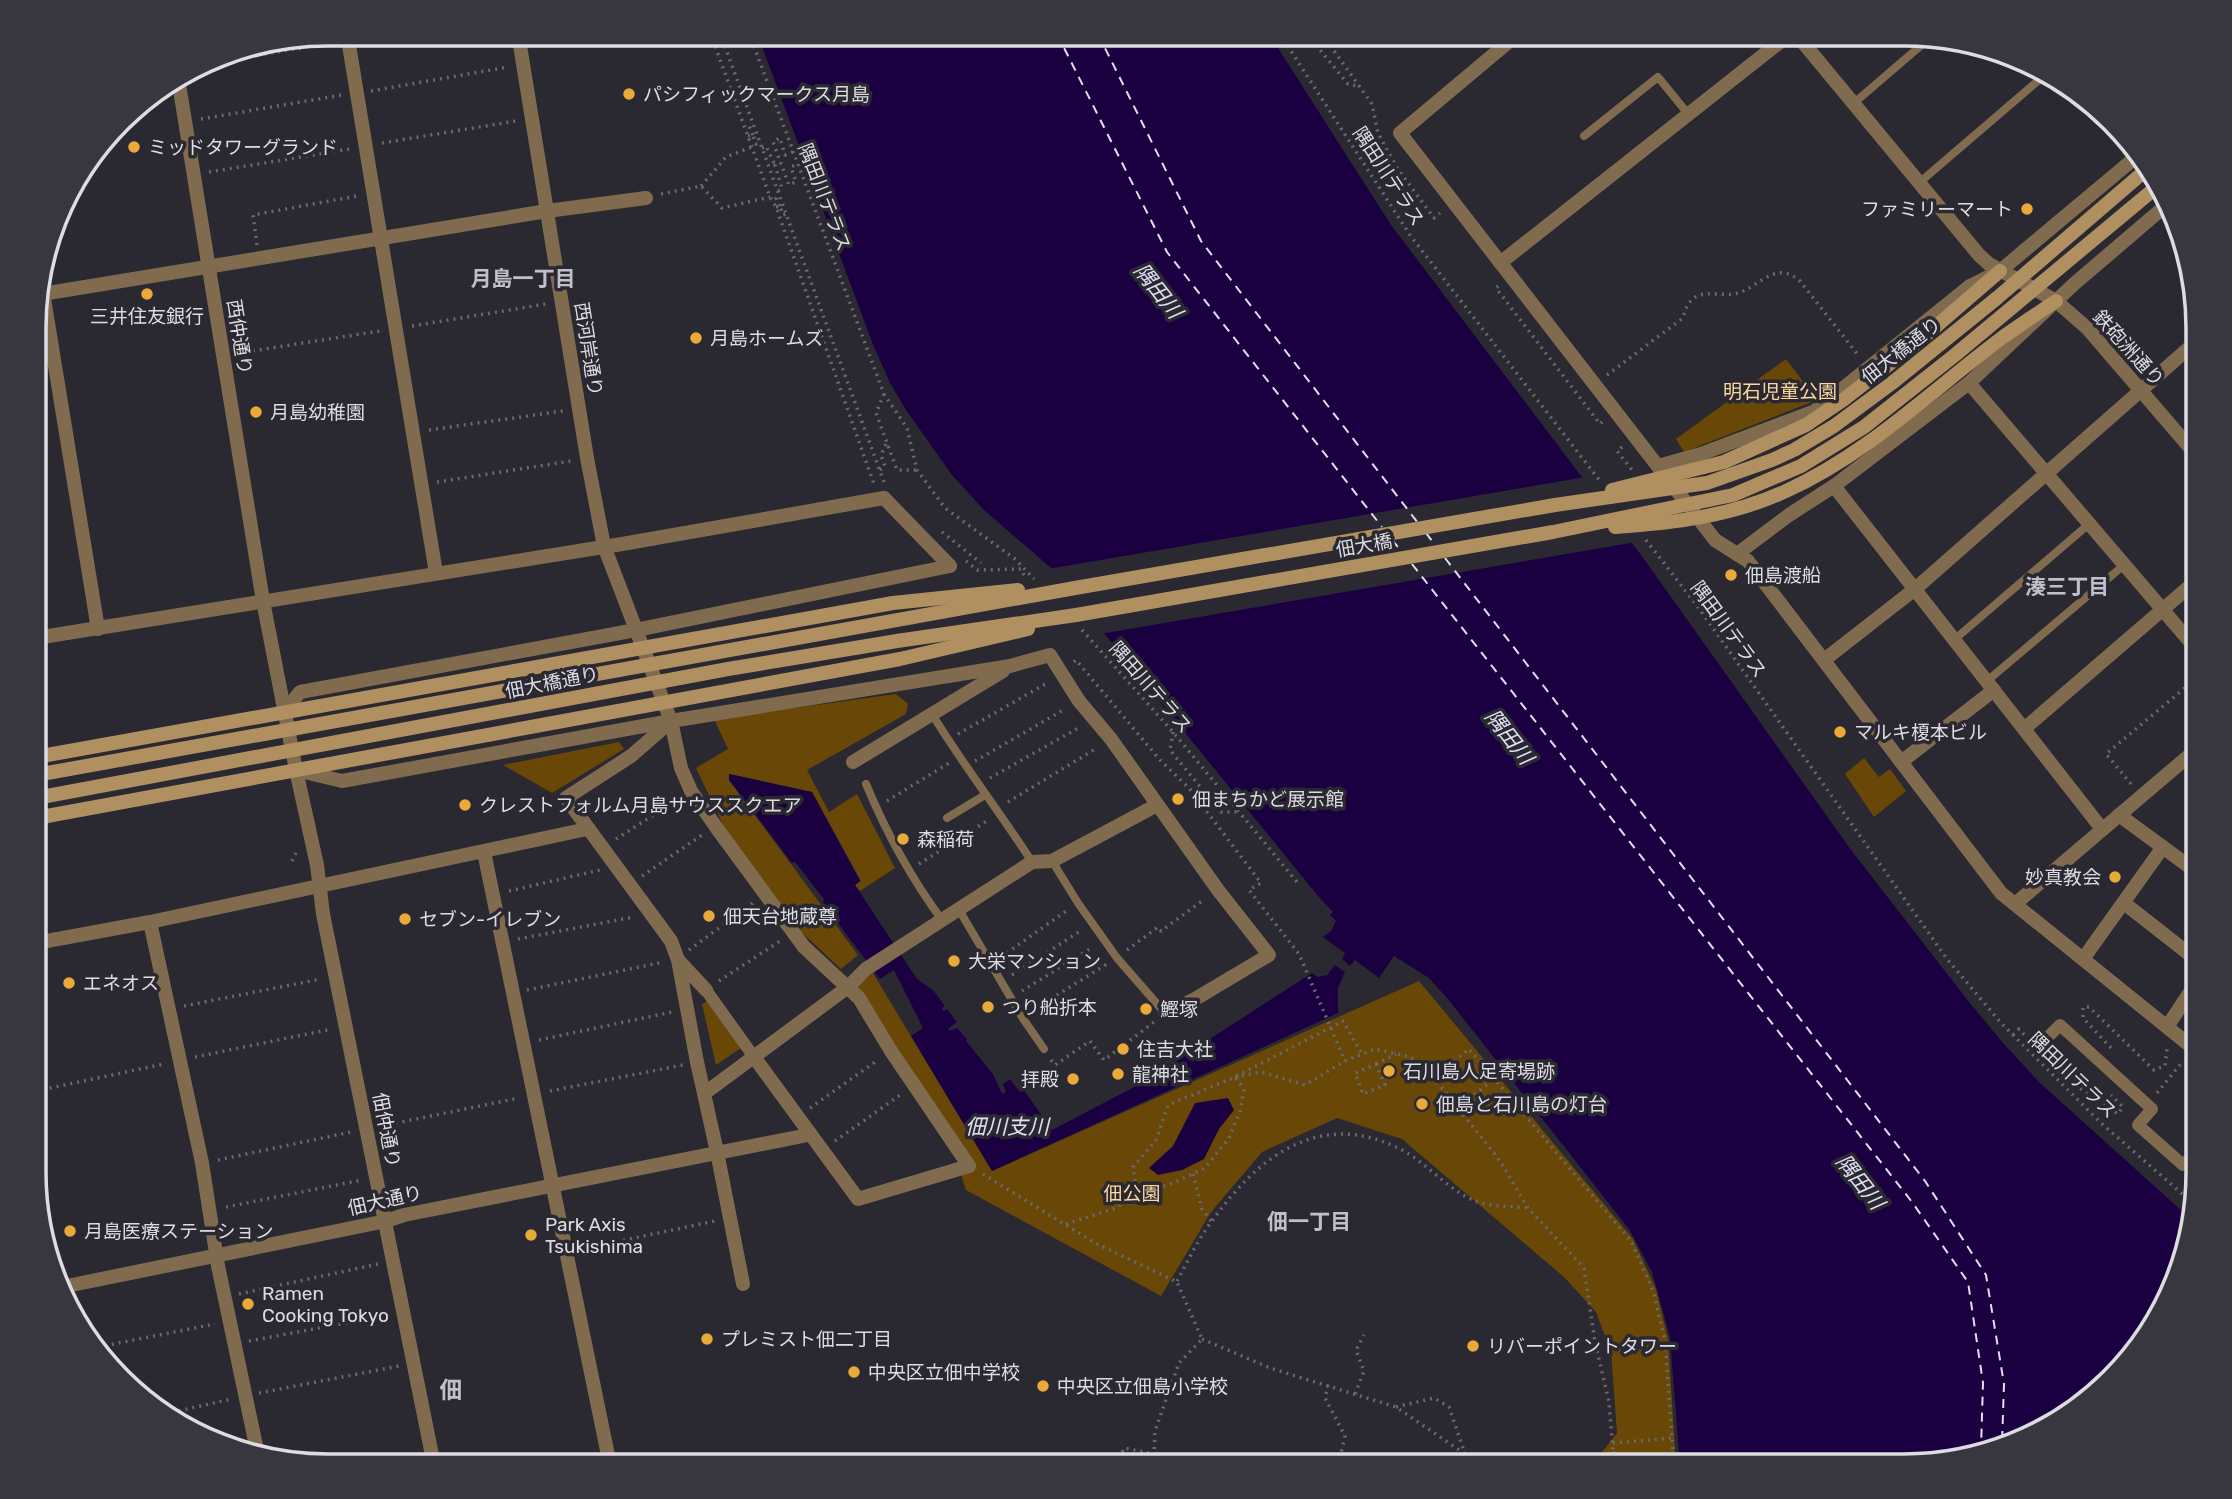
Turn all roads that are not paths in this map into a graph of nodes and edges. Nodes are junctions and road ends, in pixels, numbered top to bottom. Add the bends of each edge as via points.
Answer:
1 (349, 45) edge
2 (520, 45) edge
3 (1505, 45) edge
4 (1776, 45) edge
5 (1805, 45) edge
6 (1921, 46) edge
7 (2039, 80) edge
8 (180, 87) edge
9 (1854, 103) junction
10 (1689, 115) junction
11 (1584, 136) dead end
12 (2131, 161) edge
13 (2141, 174) edge
14 (1920, 182) junction
15 (2151, 191) edge
16 (646, 198) road end
17 (2160, 210) edge
18 (547, 211) junction
19 (380, 238) junction
20 (1500, 263) junction
21 (209, 266) junction
22 (2000, 271) junction
23 (48, 293) edge
24 (2056, 301) junction
25 (46, 329) edge
26 (2186, 351) edge
27 (1969, 383) junction
28 (2141, 390) junction
29 (2186, 443) edge
30 (1658, 466) junction
31 (2046, 473) junction
32 (1834, 486) junction
33 (1644, 494) joint
34 (1555, 505) junction
35 (1658, 511) joint
36 (2089, 524) junction
37 (1553, 532) junction
38 (604, 546) junction
39 (1737, 554) junction
40 (2124, 565) junction
41 (436, 573) junction
42 (1075, 588) junction
43 (1915, 589) junction
44 (2186, 589) edge
45 (263, 601) junction
46 (2162, 610) junction
47 (1076, 615) junction
48 (98, 629) junction
49 (636, 630) junction
50 (46, 637) edge
51 (2186, 637) edge
52 (1955, 639) junction
53 (1824, 660) junction
54 (1010, 666) junction
55 (1990, 685) junction
56 (285, 711) junction
57 (932, 715) junction
58 (671, 721) junction
59 (2024, 729) junction
60 (46, 755) edge
61 (2186, 758) edge
62 (853, 762) dead end
63 (1901, 762) junction
64 (296, 770) junction
65 (46, 773) edge
66 (866, 784) dead end
67 (985, 795) junction
68 (46, 796) edge
69 (1157, 805) junction
70 (2119, 815) junction
71 (46, 816) edge
72 (947, 818) dead end
73 (587, 829) junction
74 (2102, 829) junction
75 (2163, 847) junction
76 (484, 852) junction
77 (1052, 861) junction
78 (1032, 862) junction
79 (2186, 864) edge
80 (319, 885) junction
81 (2124, 903) junction
82 (2015, 904) junction
83 (958, 908) junction
84 (942, 920) junction
85 (150, 922) junction
86 (46, 941) edge
87 (2186, 952) edge
88 (2083, 959) junction
89 (678, 960) junction
90 (848, 987) junction
91 (706, 990) joint
92 (2186, 1004) edge
93 (1165, 1013) joint
94 (2172, 1031) junction
95 (2043, 1042) dead end
96 (2186, 1042) edge
97 (1044, 1049) road end
98 (754, 1057) junction
99 (705, 1093) junction
100 (808, 1135) junction
101 (717, 1152) junction
102 (2186, 1162) edge
103 (553, 1184) junction
104 (386, 1221) junction
105 (217, 1255) junction
106 (743, 1284) dead end
107 (70, 1285) edge
108 (256, 1444) edge
109 (432, 1454) edge
110 (608, 1454) edge

1 - 19 street
2 - 18 street, 西河岸通り
3 - 20 street via 1400,133
4 - 10 street
5 - 9 street, 鉄砲洲通り
6 - 9 lane
7 - 14 lane
8 - 21 street, 西仲通り
9 - 14 street, 鉄砲洲通り
10 - 11 lane via 1658,78
10 - 20 street
12 - 22 street
13 - 33 main road, 佃大橋通り via 1976,315 1834,426 1751,469 1707,483
14 - 22 street, 鉄砲洲通り via 1979,254
15 - 35 main road, 佃大橋通り via 1966,347 1844,441 1757,487
16 - 18 street
17 - 24 street
18 - 19 street
18 - 38 street, 西河岸通り
19 - 21 street
19 - 41 street
20 - 30 street
21 - 23 street
21 - 45 street, 西仲通り
22 - 24 street, 鉄砲洲通り
22 - 30 street via 1970,286 1815,411
22 - 34 main road via 1919,341 1815,419 1724,462
24 - 27 street
24 - 28 street, 鉄砲洲通り via 2087,328
24 - 37 main road via 1853,454 1809,480 1762,501 1676,523
25 - 48 street
26 - 28 street
27 - 31 street
27 - 32 street
28 - 29 street, 鉄砲洲通り
28 - 31 street
30 - 39 street via 1716,540
31 - 36 street
31 - 43 street
32 - 39 street
32 - 43 street
33 - 34 main road, 佃大橋
34 - 42 main road, 佃大橋
35 - 37 main road, 佃大橋
36 - 40 street
36 - 52 lane
37 - 47 main road, 佃大橋
38 - 41 street
38 - 49 street, 西河岸通り
38 - 49 street via 881,498 953,560
39 - 53 street via 1748,561
40 - 46 street
40 - 55 lane
41 - 45 street
42 - 56 main road via 893,603
42 - 65 main road, 佃大橋通り
43 - 52 street
43 - 53 street
44 - 46 street
45 - 48 street
45 - 56 street, 西仲通り
46 - 51 street
46 - 59 street
47 - 64 main road via 900,659
47 - 68 main road, 佃大橋通り via 728,669
48 - 50 street
49 - 56 street via 300,692
49 - 58 street, 西河岸通り
52 - 55 street
53 - 63 street
54 - 57 street
54 - 58 street
54 - 69 street via 1050,655
55 - 59 street
55 - 63 street
56 - 60 main road
56 - 64 street, 西仲通り
57 - 62 street
57 - 67 lane
58 - 64 street via 342,780
58 - 73 street via 631,756 566,797
58 - 90 street, 西河岸通り via 691,791 804,947
59 - 74 street
61 - 70 street
63 - 82 street via 2001,893
64 - 71 main road
64 - 80 street, 佃仲通り
66 - 84 lane via 909,871
67 - 72 lane
67 - 78 lane
69 - 77 street
69 - 93 street via 1269,955
70 - 74 street
70 - 75 street
73 - 76 street
73 - 89 street via 671,942
74 - 82 street
75 - 79 street
75 - 81 street
76 - 80 street
76 - 103 street
77 - 78 street
77 - 93 lane via 1092,923
78 - 83 street
80 - 85 street
80 - 104 street, 佃仲通り
81 - 87 street
81 - 88 street
82 - 88 street
83 - 84 street
83 - 97 lane
84 - 90 street via 866,969
85 - 86 street
85 - 105 street
88 - 94 street
89 - 91 street
89 - 99 street
90 - 98 street
90 - 100 street, 西河岸通り via 969,1166 858,1199
91 - 98 street
92 - 94 street
94 - 96 street
95 - 102 street via 2060,1025 2151,1109 2138,1125 2183,1165
98 - 99 street
98 - 100 street
99 - 101 street
100 - 101 street, 佃大通り
101 - 103 street, 佃大通り
101 - 106 street
103 - 104 street, 佃大通り
103 - 110 street
104 - 105 street, 佃大通り
104 - 109 street, 佃仲通り
105 - 107 street, 佃大通り
105 - 108 street

